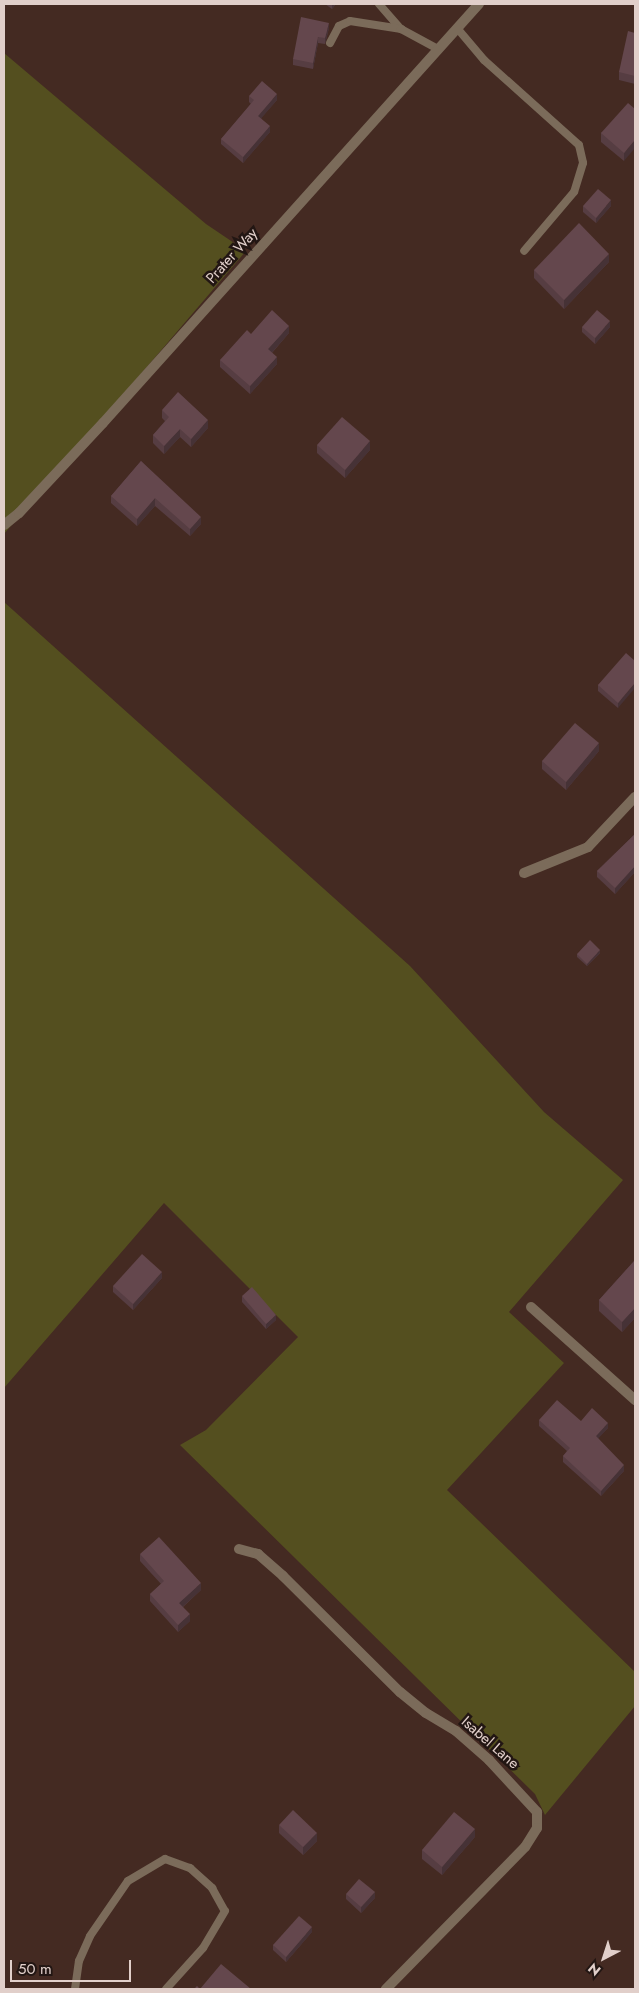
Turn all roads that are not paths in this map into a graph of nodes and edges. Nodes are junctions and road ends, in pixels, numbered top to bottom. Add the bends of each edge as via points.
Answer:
1 (379, 4) edge
2 (479, 4) edge
3 (457, 28) junction
4 (401, 29) junction
5 (330, 43) dead end
6 (438, 49) junction
7 (524, 251) dead end
8 (4, 525) edge
9 (635, 797) edge
10 (524, 873) dead end
11 (531, 1307) dead end
12 (635, 1400) edge
13 (239, 1550) dead end
14 (75, 1989) edge
15 (166, 1989) edge
16 (386, 1989) edge

1 - 4 lane
2 - 3 street, Prater Way
3 - 6 street, Prater Way
3 - 7 lane via 484,60 579,144 583,163 574,192
4 - 5 lane via 350,21 339,26
4 - 6 lane
6 - 8 street, Prater Way via 109,416
9 - 10 street via 588,847
11 - 12 street
13 - 16 street, Isabel Lane via 258,1554 400,1692 456,1731 489,1760 537,1812 537,1828 525,1847
14 - 15 lane via 79,1962 90,1936 128,1881 165,1859 190,1868 212,1888 225,1911 203,1948

